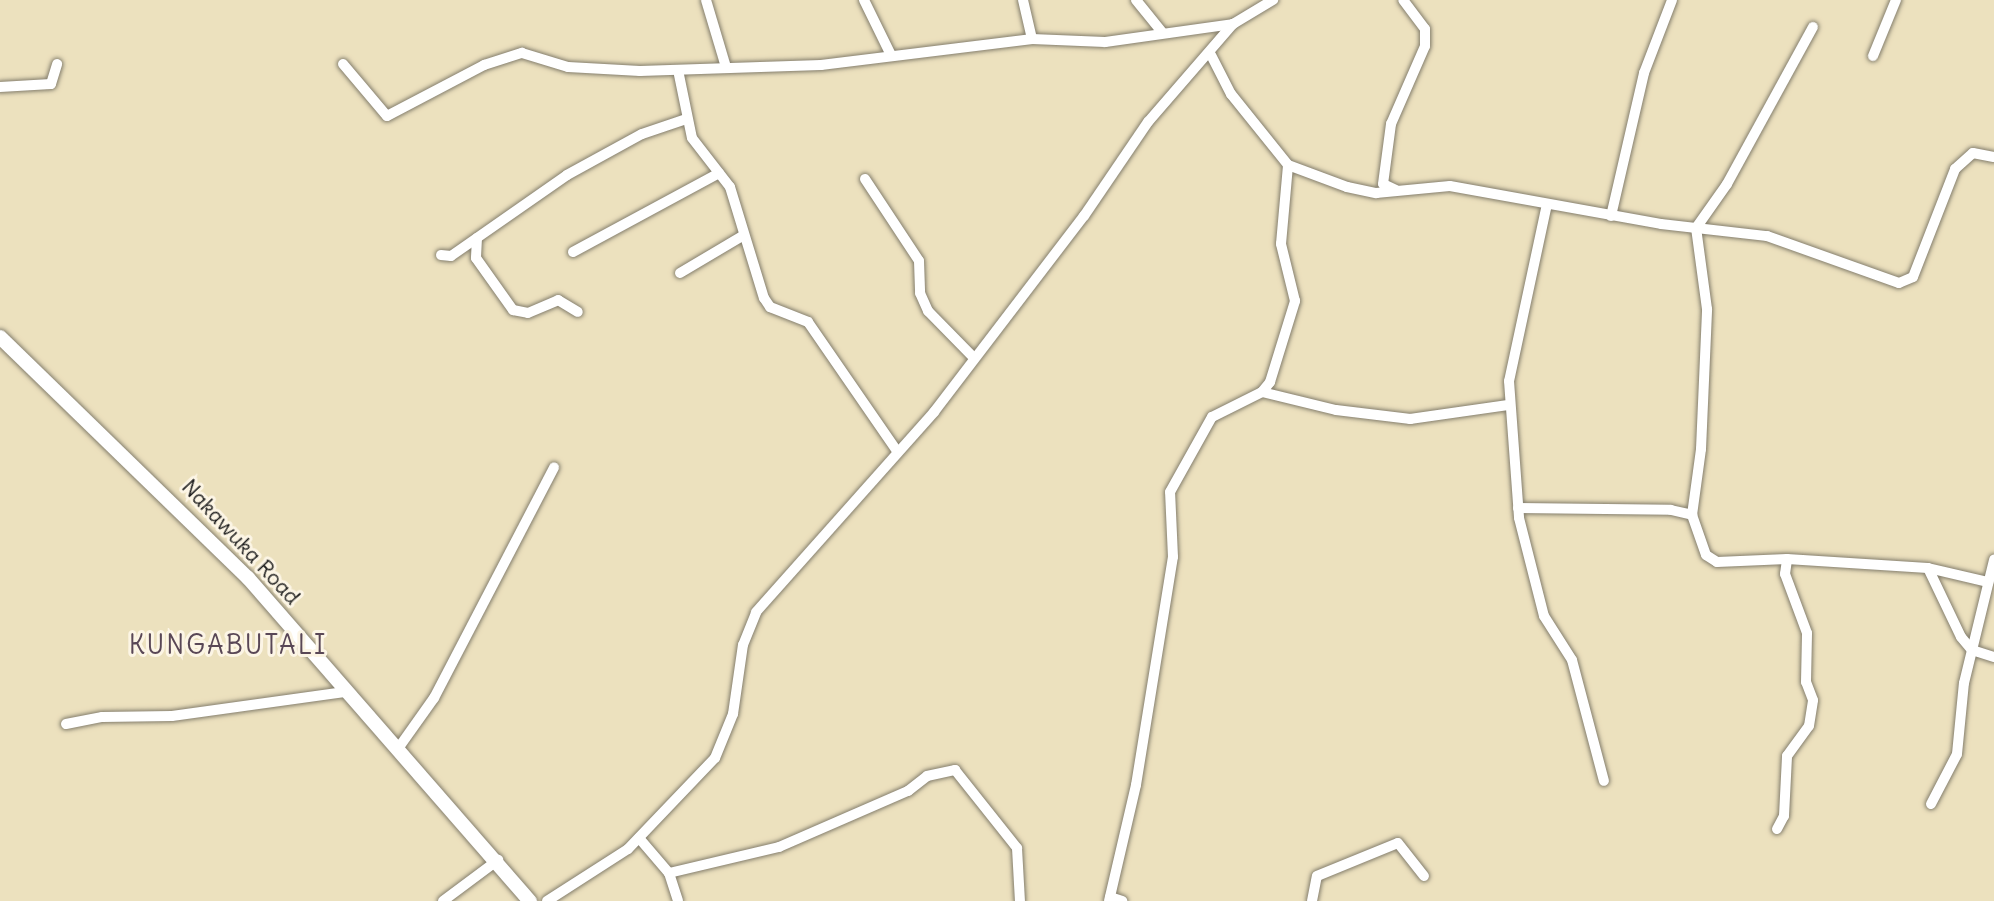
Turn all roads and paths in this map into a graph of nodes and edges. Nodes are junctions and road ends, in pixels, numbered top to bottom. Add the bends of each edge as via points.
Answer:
1 (706, 0) edge
2 (864, 0) edge
3 (1023, 0) edge
4 (1136, 0) edge
5 (1273, 0) edge
6 (1403, 0) edge
7 (1672, 0) edge
8 (1896, 0) edge
9 (1233, 24) junction
10 (1206, 26) junction
11 (1813, 27) dead end
12 (1162, 32) junction
13 (1032, 39) junction
14 (1219, 43) junction
15 (891, 55) junction
16 (1211, 55) junction
17 (1873, 56) dead end
18 (57, 64) dead end
19 (343, 64) dead end
20 (726, 67) junction
21 (678, 70) junction
22 (0, 87) edge
23 (686, 119) junction
24 (1994, 157) edge
25 (1288, 165) junction
26 (719, 173) junction
27 (865, 179) dead end
28 (1397, 191) junction
29 (1547, 204) junction
30 (1611, 216) junction
31 (1696, 228) junction
32 (744, 235) junction
33 (477, 238) junction
34 (573, 252) dead end
35 (441, 255) dead end
36 (680, 273) dead end
37 (578, 312) dead end
38 (0, 337) edge
39 (972, 356) junction
40 (1262, 392) junction
41 (1508, 405) junction
42 (897, 451) junction
43 (554, 467) dead end
44 (1518, 508) junction
45 (1692, 515) junction
46 (1787, 559) junction
47 (1994, 560) edge
48 (1928, 568) junction
49 (1988, 582) junction
50 (1972, 650) junction
51 (1994, 657) edge
52 (346, 692) junction
53 (66, 724) dead end
54 (397, 750) junction
55 (1604, 781) dead end
56 (1931, 804) dead end
57 (1777, 829) dead end
58 (639, 838) junction
59 (498, 860) junction
60 (669, 873) junction
61 (1424, 876) dead end
62 (1109, 899) edge
63 (443, 901) edge
64 (530, 901) edge
65 (547, 901) edge
66 (678, 901) edge
67 (1020, 901) edge
68 (1122, 901) edge
69 (1312, 901) edge

1 - 20 street
2 - 15 street
3 - 13 street
4 - 12 street
5 - 9 street
6 - 28 street via 1425,29 1425,46 1391,124 1383,184
7 - 30 street via 1640,88
8 - 17 street
9 - 10 street
9 - 14 street
10 - 12 street
10 - 14 street
11 - 31 street via 1727,184
12 - 13 street via 1105,42
13 - 15 street
14 - 16 street
15 - 20 street via 885,60 821,65
16 - 25 street via 1231,94
16 - 39 street via 1148,122 1084,216
18 - 22 street via 51,84
19 - 21 street via 387,116 484,65 522,53 568,67
20 - 21 street
21 - 23 street
23 - 26 street via 692,138
23 - 33 street via 642,134 567,175
24 - 31 street via 1973,153 1955,169 1907,283 1887,281 1767,236
25 - 28 street via 1361,192
25 - 40 street via 1281,244 1297,294 1270,382
26 - 32 street via 730,187
26 - 34 street
27 - 39 street via 919,261 920,293 928,311
28 - 29 street via 1450,186
29 - 30 street
29 - 41 street via 1516,338
30 - 31 street
31 - 45 street via 1707,309 1701,449
32 - 36 street
32 - 42 street via 770,307 808,322
33 - 35 street via 451,256
33 - 37 street via 476,258 513,310 528,313 558,300
38 - 52 main road, Nakawuka Road via 74,413 166,494
39 - 42 street via 934,412
40 - 41 street via 1336,410 1410,419
40 - 62 street via 1212,417 1170,492 1173,557 1136,785
41 - 44 street via 1517,442
42 - 58 street via 756,612 743,645 733,714 715,758
43 - 54 street via 434,698
44 - 45 street via 1659,509
44 - 55 street via 1539,600 1572,660
45 - 46 street via 1710,559
46 - 48 street
46 - 57 street via 1785,574 1807,633 1806,682 1813,700 1809,726 1787,756 1784,816
47 - 49 street
48 - 49 street
48 - 50 street
49 - 50 street
50 - 51 street
50 - 56 street via 1957,754
52 - 53 street
52 - 54 main road, Nakawuka Road
54 - 59 main road, Nakawuka Road
58 - 60 street
58 - 65 street
59 - 63 street
59 - 64 main road, Nakawuka Road
60 - 66 street
60 - 67 street via 779,847 908,791 927,776 955,770 1017,848
61 - 69 street via 1398,843 1317,876
62 - 68 street

